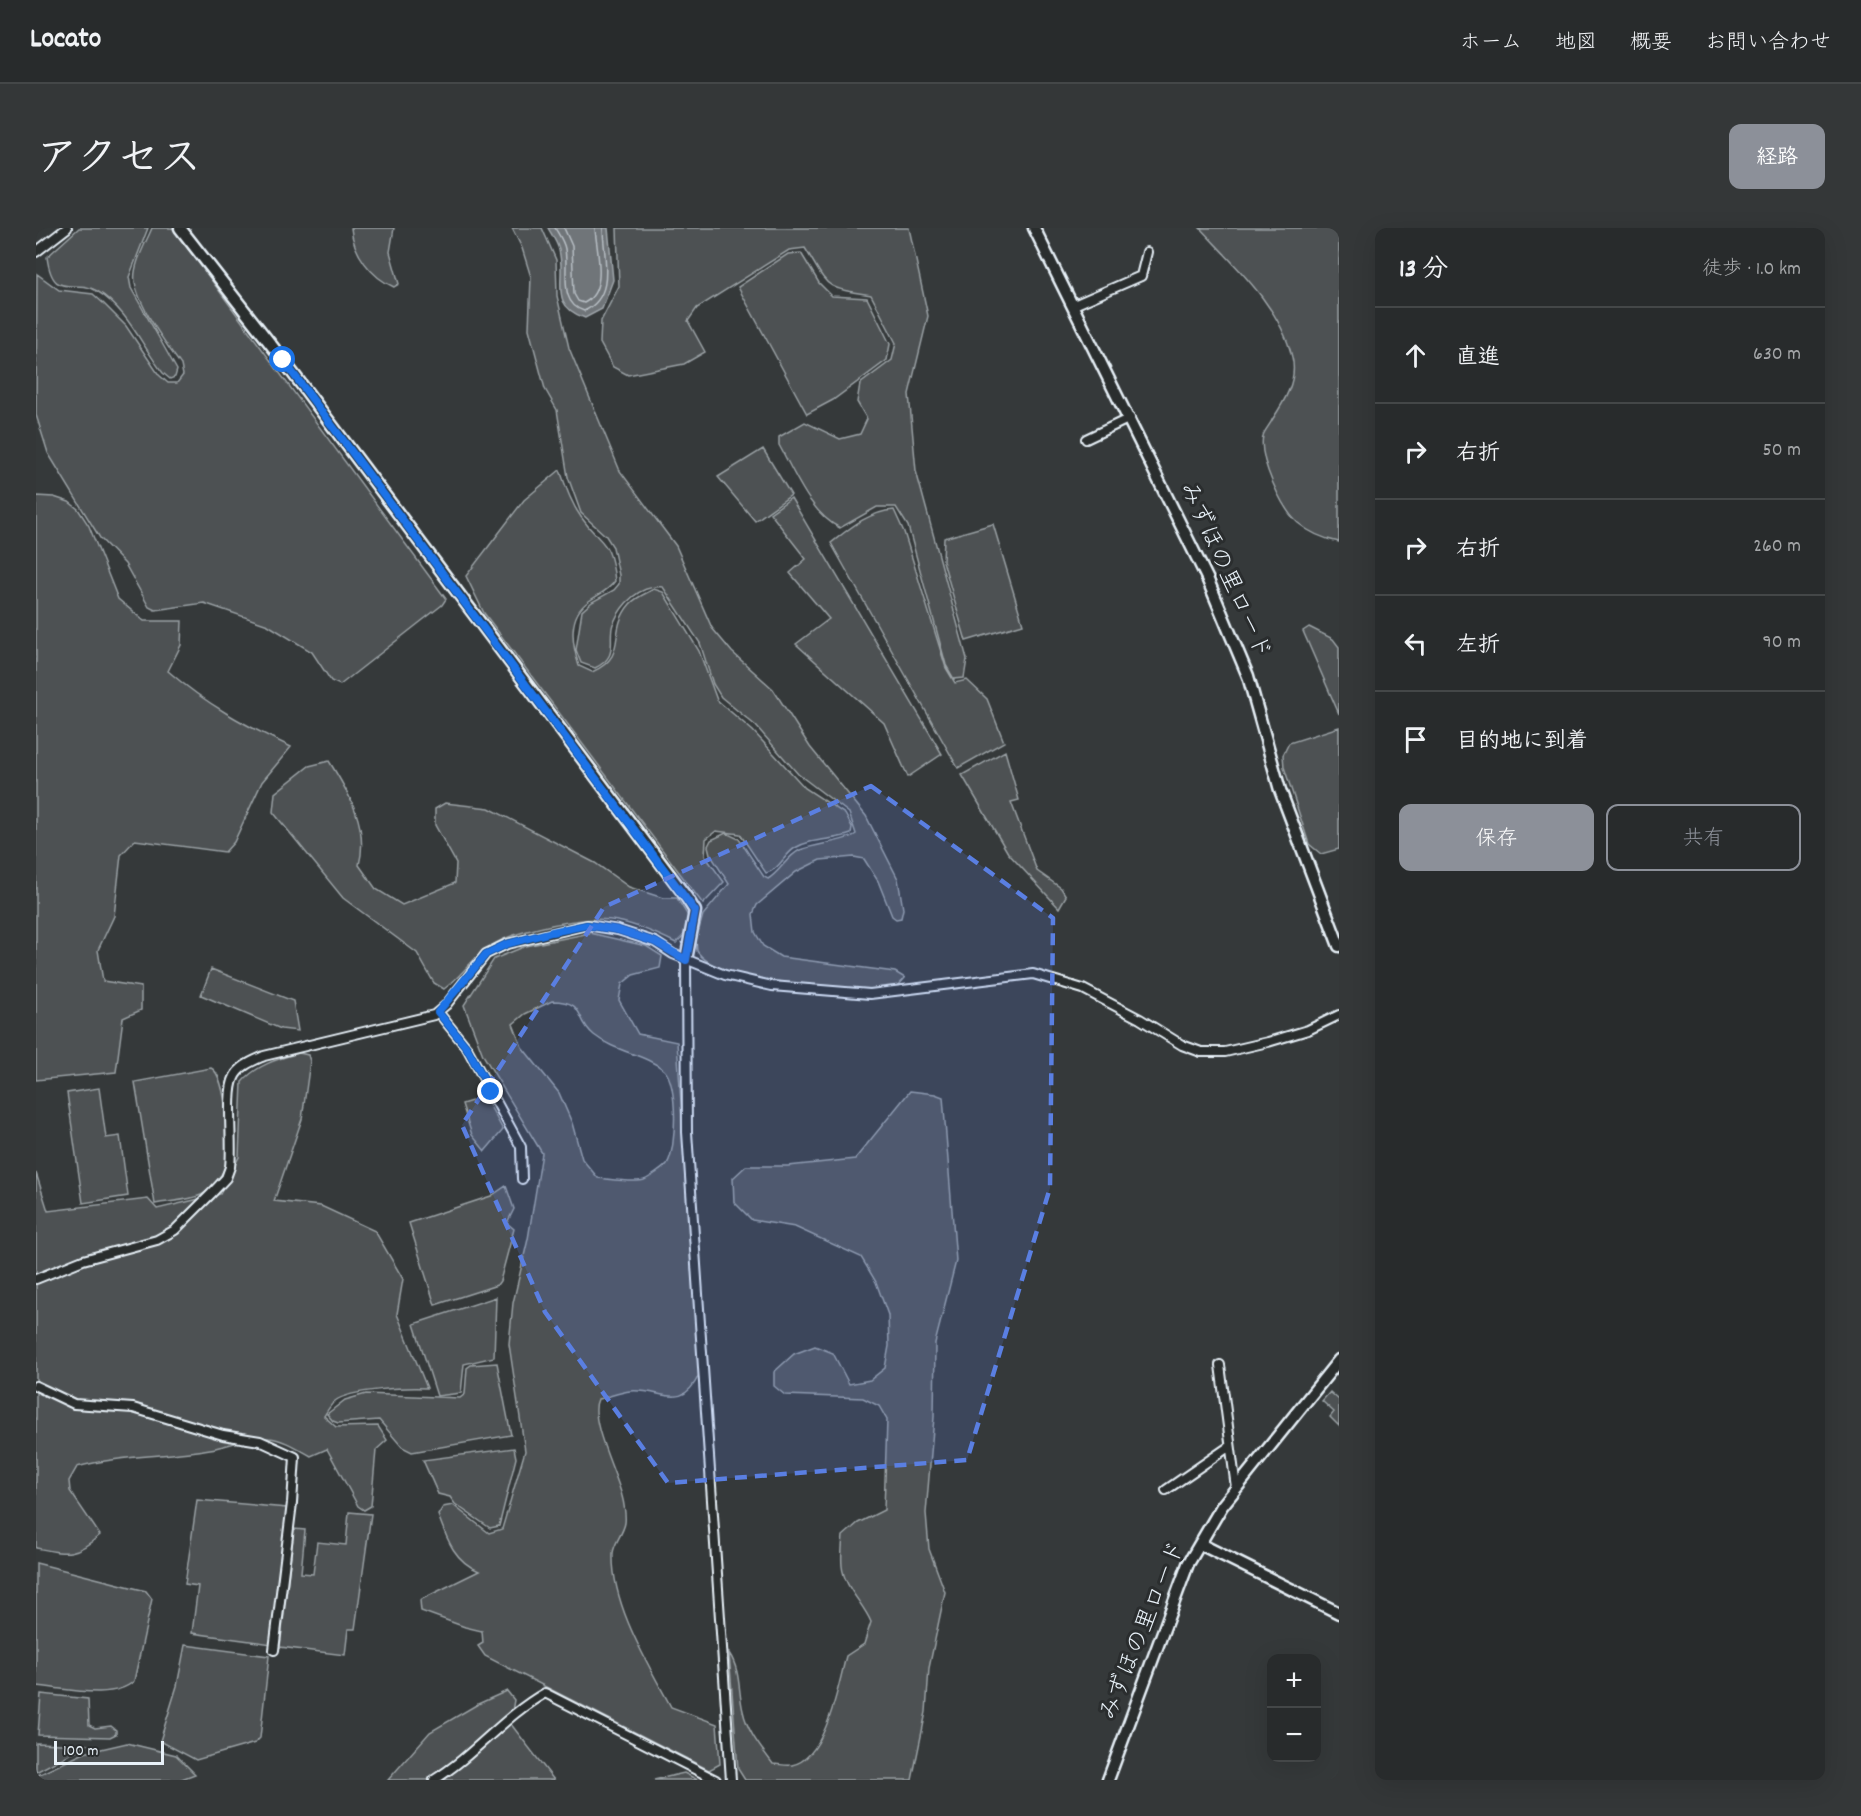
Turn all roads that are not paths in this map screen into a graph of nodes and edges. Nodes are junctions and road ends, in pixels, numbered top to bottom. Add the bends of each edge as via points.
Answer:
1 (67, 228) edge
2 (180, 228) edge
3 (1034, 228) edge
4 (36, 252) edge
5 (1147, 252) dead end
6 (1074, 305) junction
7 (1130, 418) junction
8 (1086, 439) dead end
9 (1339, 946) edge
10 (686, 960) junction
11 (438, 1012) junction
12 (1339, 1015) edge
13 (522, 1179) dead end
14 (36, 1279) edge
15 (1339, 1360) edge
16 (1220, 1365) dead end
17 (36, 1386) edge
18 (1230, 1446) junction
19 (1236, 1488) junction
20 (1166, 1490) dead end
21 (1200, 1544) junction
22 (1339, 1613) edge
23 (274, 1650) dead end
24 (434, 1780) edge
25 (716, 1780) edge
26 (732, 1780) edge
27 (1108, 1780) edge

1 - 4 street
2 - 10 street via 687,898 695,911
3 - 6 street, みずほの里ロード
5 - 6 street via 1140,276
6 - 7 street, みずほの里ロード
7 - 8 street
7 - 9 street, みずほの里ロード via 1207,578 1248,676 1280,790
10 - 11 street via 655,942 618,930 587,925 552,932 486,954
10 - 12 street via 744,981 870,994 1033,974 1083,989 1201,1052 1225,1052 1268,1042 1308,1030
10 - 26 street via 687,1132
11 - 13 street via 467,1048 520,1147
11 - 14 street via 264,1056 245,1065 234,1077 231,1089 230,1167 226,1178 211,1194 175,1230 157,1240 83,1260
15 - 19 street, みずほの里ロード
16 - 18 street
17 - 23 street via 74,1404 133,1408 211,1432 260,1442 295,1457
18 - 19 street
18 - 20 street
19 - 21 street, みずほの里ロード
21 - 22 street
21 - 27 street, みずほの里ロード via 1188,1564
24 - 25 street via 468,1756 522,1706 545,1693

